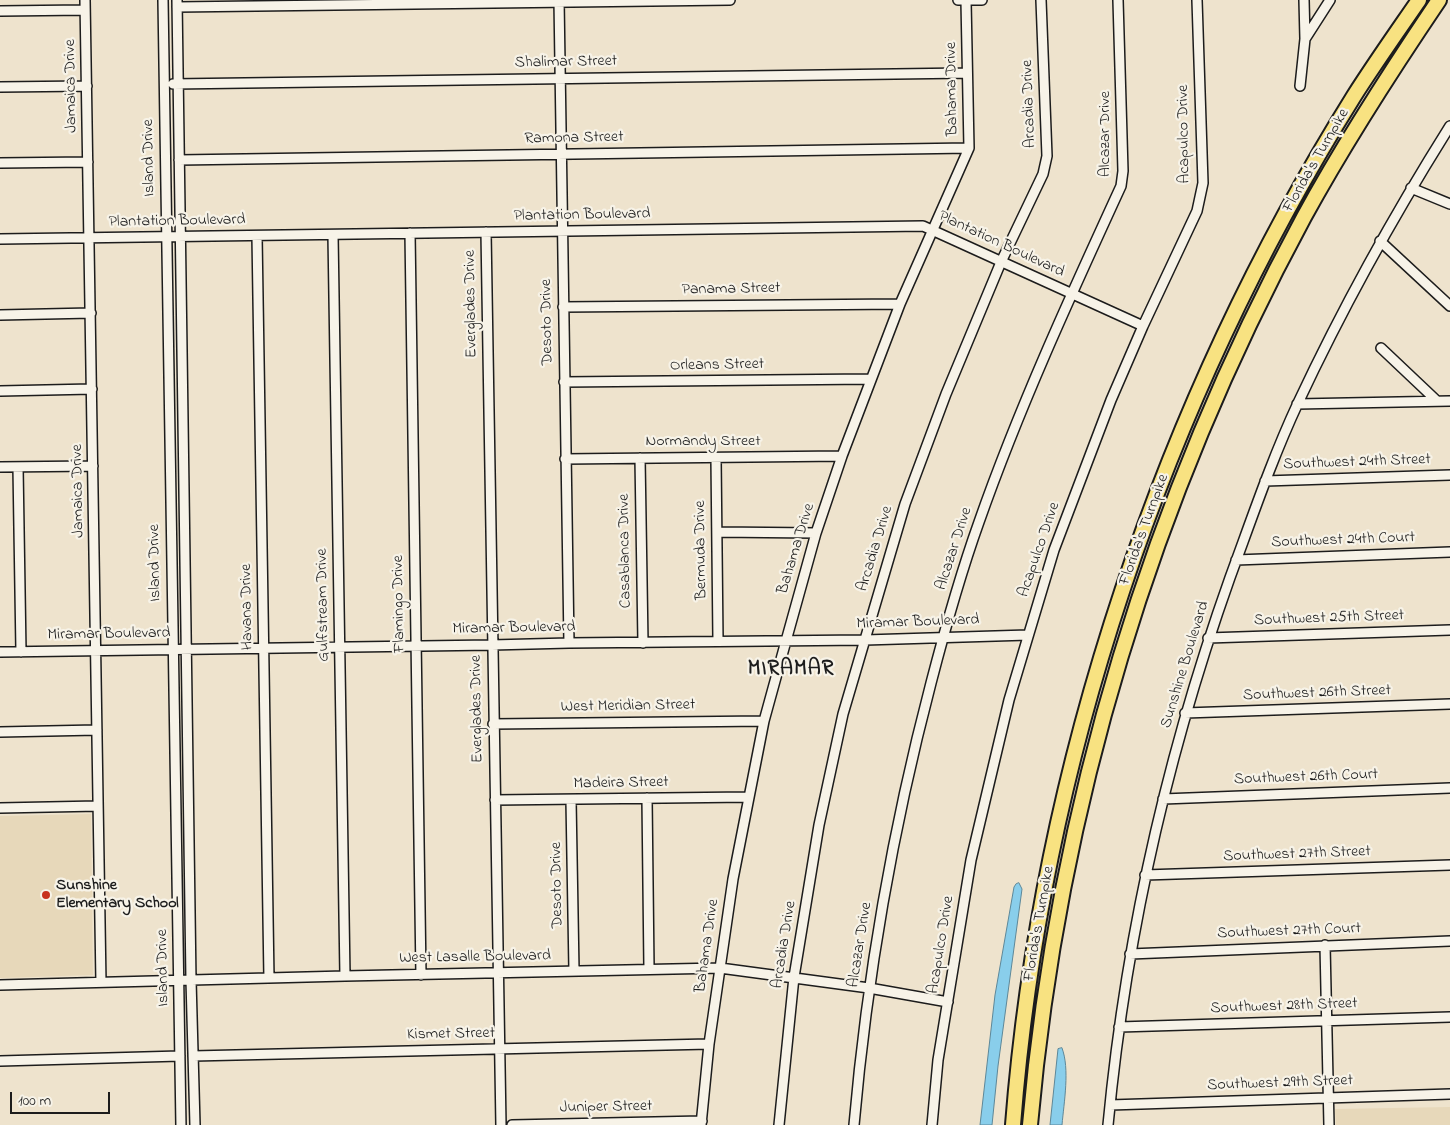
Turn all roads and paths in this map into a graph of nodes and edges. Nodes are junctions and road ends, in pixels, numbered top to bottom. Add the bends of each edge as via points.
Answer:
1 (163, 0) edge
2 (730, 0) edge
3 (962, 0) edge
4 (982, 0) edge
5 (1041, 0) edge
6 (1118, 0) edge
7 (1197, 0) edge
8 (1304, 0) edge
9 (1330, 0) edge
10 (1418, 0) edge
11 (1439, 0) edge
12 (559, 1) edge
13 (177, 4) edge
14 (85, 5) edge
15 (0, 11) edge
16 (1305, 39) junction
17 (967, 73) junction
18 (559, 78) junction
19 (164, 84) junction
20 (178, 84) junction
21 (87, 86) junction
22 (1300, 86) dead end
23 (0, 87) edge
24 (1450, 126) edge
25 (969, 148) junction
26 (562, 155) junction
27 (180, 160) junction
28 (88, 162) junction
29 (0, 163) edge
30 (1411, 188) junction
31 (1450, 204) edge
32 (933, 230) junction
33 (562, 231) junction
34 (486, 232) junction
35 (410, 233) junction
36 (333, 235) junction
37 (181, 236) junction
38 (257, 236) junction
39 (167, 237) junction
40 (90, 238) junction
41 (0, 239) edge
42 (1380, 242) junction
43 (1001, 262) junction
44 (1072, 294) junction
45 (900, 304) junction
46 (1450, 306) edge
47 (562, 307) junction
48 (91, 313) junction
49 (0, 314) edge
50 (1143, 326) junction
51 (1381, 348) dead end
52 (870, 379) junction
53 (564, 382) junction
54 (92, 389) junction
55 (0, 391) edge
56 (1437, 401) junction
57 (1450, 401) edge
58 (1297, 404) junction
59 (842, 456) junction
60 (640, 458) junction
61 (716, 458) junction
62 (565, 459) junction
63 (94, 466) junction
64 (0, 467) edge
65 (18, 467) junction
66 (1450, 475) edge
67 (1265, 482) junction
68 (717, 532) junction
69 (816, 533) junction
70 (1450, 552) edge
71 (1236, 560) junction
72 (1450, 630) edge
73 (1028, 635) junction
74 (943, 637) junction
75 (1208, 638) junction
76 (864, 640) junction
77 (786, 641) junction
78 (718, 642) junction
79 (569, 643) junction
80 (643, 643) junction
81 (492, 645) junction
82 (416, 646) junction
83 (340, 647) junction
84 (264, 648) junction
85 (173, 649) junction
86 (187, 649) junction
87 (97, 651) junction
88 (0, 652) edge
89 (21, 652) junction
90 (1450, 704) edge
91 (1185, 713) junction
92 (764, 720) junction
93 (493, 724) junction
94 (98, 730) junction
95 (0, 732) edge
96 (1450, 788) edge
97 (748, 797) junction
98 (647, 798) junction
99 (1163, 799) junction
100 (494, 800) junction
101 (571, 800) junction
102 (98, 806) junction
103 (0, 808) edge
104 (1450, 865) edge
105 (1145, 875) junction
106 (1450, 941) edge
107 (1325, 945) junction
108 (1130, 954) junction
109 (720, 968) junction
110 (649, 969) junction
111 (574, 971) junction
112 (498, 973) junction
113 (421, 975) junction
114 (345, 976) junction
115 (794, 977) junction
116 (269, 978) junction
117 (179, 980) junction
118 (192, 980) junction
119 (102, 982) junction
120 (0, 985) edge
121 (869, 988) junction
122 (948, 1002) junction
123 (1450, 1017) edge
124 (1326, 1021) junction
125 (1119, 1027) junction
126 (709, 1044) junction
127 (499, 1049) junction
128 (180, 1056) junction
129 (193, 1056) junction
130 (0, 1061) edge
131 (1450, 1094) edge
132 (1329, 1097) junction
133 (1110, 1105) junction
134 (701, 1123) edge
135 (181, 1125) edge
136 (195, 1125) edge
137 (501, 1125) edge
138 (512, 1125) edge
139 (779, 1125) edge
140 (854, 1125) edge
141 (932, 1125) edge
142 (1013, 1125) edge
143 (1030, 1125) edge
144 (1108, 1125) edge
145 (1329, 1125) edge

1 - 19 street, Island Drive
2 - 12 street
3 - 4 street
3 - 17 street, Bahama Drive
5 - 43 street, Arcadia Drive via 1047,156 1042,174
6 - 44 street, Alcazar Drive via 1121,186
7 - 50 street, Acapulco Drive via 1203,183 1196,211
8 - 16 street
9 - 16 street
10 - 142 highway, Florida's Turnpike via 1354,96 1269,246 1190,415 1138,547 1089,702 1055,839 1028,992
11 - 143 highway, Florida's Turnpike via 1361,120 1278,268 1207,417 1151,562 1107,702 1072,842 1048,980
12 - 13 street
12 - 18 street, Desoto Drive
13 - 20 street, Island Drive
14 - 15 street
14 - 21 street, Jamaica Drive
16 - 22 street
17 - 18 street, Shalimar Street
17 - 25 street, Bahama Drive
18 - 20 street, Shalimar Street
18 - 26 street, Desoto Drive
19 - 20 street, Shalimar Street
19 - 39 street, Island Drive
20 - 27 street, Island Drive
21 - 23 street
21 - 28 street, Jamaica Drive
24 - 30 street, Sunshine Boulevard
25 - 26 street, Ramona Street
25 - 32 street, Bahama Drive
26 - 27 street, Ramona Street
26 - 33 street, Desoto Drive
27 - 37 street, Island Drive
28 - 29 street
28 - 40 street, Jamaica Drive
30 - 31 street
30 - 42 street, Sunshine Boulevard
32 - 33 street, Plantation Boulevard via 923,226
32 - 43 street, Plantation Boulevard
32 - 45 street, Bahama Drive
33 - 34 street, Plantation Boulevard
33 - 47 street, Desoto Drive
34 - 35 street, Plantation Boulevard
34 - 81 street, Everglades Drive
35 - 36 street, Plantation Boulevard
35 - 82 street, Flamingo Drive
36 - 38 street, Plantation Boulevard
36 - 83 street, Gulfstream Drive
37 - 38 street, Plantation Boulevard
37 - 39 street, Plantation Boulevard
37 - 86 street, Island Drive
38 - 84 street, Havana Drive
39 - 40 street, Plantation Boulevard
39 - 85 street, Island Drive
40 - 41 street, Plantation Boulevard
40 - 48 street, Jamaica Drive
42 - 46 street
42 - 58 street, Sunshine Boulevard
43 - 44 street, Plantation Boulevard
43 - 76 street, Arcadia Drive via 946,394 909,495
44 - 50 street, Plantation Boulevard
44 - 74 street, Alcazar Drive via 1020,413 978,523
45 - 47 street, Panama Street
45 - 52 street, Bahama Drive
47 - 53 street, Desoto Drive
48 - 49 street
48 - 54 street, Jamaica Drive
50 - 73 street, Acapulco Drive via 1054,550
51 - 56 street
52 - 53 street, Orleans Street
52 - 59 street, Bahama Drive
53 - 62 street, Desoto Drive
54 - 55 street
54 - 63 street, Jamaica Drive
56 - 57 street
56 - 58 street
58 - 67 street, Sunshine Boulevard
59 - 61 street, Normandy Street
59 - 69 street, Bahama Drive
60 - 61 street, Normandy Street
60 - 62 street, Normandy Street
60 - 80 street, Casablanca Drive
61 - 68 street, Bermuda Drive
62 - 79 street, Desoto Drive
63 - 65 street
63 - 87 street, Jamaica Drive
64 - 65 street
65 - 89 street
66 - 67 street, Southwest 24th Street
67 - 71 street, Sunshine Boulevard
68 - 69 street
68 - 78 street, Bermuda Drive
69 - 77 street, Bahama Drive
70 - 71 street, Southwest 24th Court
71 - 75 street, Sunshine Boulevard
72 - 75 street, Southwest 25th Street
73 - 74 street, Miramar Boulevard
73 - 122 street, Acapulco Drive via 971,860
74 - 76 street, Miramar Boulevard
74 - 121 street, Alcazar Drive via 893,844
75 - 91 street, Sunshine Boulevard
76 - 77 street, Miramar Boulevard
76 - 115 street, Arcadia Drive via 843,714 819,825
77 - 78 street, Miramar Boulevard
77 - 92 street, Bahama Drive
78 - 80 street, Miramar Boulevard
79 - 80 street, Miramar Boulevard
79 - 81 street, Miramar Boulevard
81 - 82 street, Miramar Boulevard
81 - 93 street, Everglades Drive
82 - 83 street, Miramar Boulevard
82 - 113 street, Flamingo Drive
83 - 84 street, Miramar Boulevard
83 - 114 street, Gulfstream Drive
84 - 86 street, Miramar Boulevard
84 - 116 street, Havana Drive
85 - 86 street, Miramar Boulevard
85 - 87 street, Miramar Boulevard
85 - 117 street, Island Drive
86 - 118 street, Island Drive
87 - 89 street, Miramar Boulevard
87 - 94 street, Jamaica Drive
88 - 89 street, Miramar Boulevard
90 - 91 street, Southwest 26th Street
91 - 99 street, Sunshine Boulevard
92 - 93 street, West Meridian Street
92 - 97 street, Bahama Drive
93 - 100 street, Everglades Drive
94 - 95 street
94 - 102 street, Jamaica Drive
96 - 99 street, Southwest 26th Court
97 - 98 street, Madeira Street
97 - 109 street, Bahama Drive
98 - 101 street, Madeira Street
98 - 110 street
99 - 105 street, Sunshine Boulevard
100 - 101 street, Madeira Street
100 - 112 street, Everglades Drive
101 - 111 street, Desoto Drive
102 - 103 street
102 - 119 street, Jamaica Drive
104 - 105 street, Southwest 27th Street
105 - 108 street, Sunshine Boulevard
106 - 107 street, Southwest 27th Court
107 - 108 street, Southwest 27th Court
107 - 124 street
108 - 125 street, Sunshine Boulevard
109 - 110 street, West Lasalle Boulevard
109 - 115 street, West Lasalle Boulevard
109 - 126 street, Bahama Drive
110 - 111 street, West Lasalle Boulevard
111 - 112 street, West Lasalle Boulevard
112 - 113 street, West Lasalle Boulevard
112 - 127 street, Everglades Drive
113 - 114 street, West Lasalle Boulevard
114 - 116 street, West Lasalle Boulevard
115 - 121 street, West Lasalle Boulevard
115 - 139 street, Arcadia Drive
116 - 118 street, West Lasalle Boulevard
117 - 118 street, West Lasalle Boulevard
117 - 119 street, West Lasalle Boulevard
117 - 128 street, Island Drive
118 - 129 street, Island Drive
119 - 120 street, West Lasalle Boulevard
121 - 122 street, West Lasalle Boulevard
121 - 140 street, Alcazar Drive
122 - 141 street, Acapulco Drive
123 - 124 street, Southwest 28th Street
124 - 125 street, Southwest 28th Street
124 - 132 street
125 - 133 street, Sunshine Boulevard
126 - 127 street, Kismet Street
126 - 134 street, Bahama Drive
127 - 129 street, Kismet Street
127 - 137 street, Everglades Drive
128 - 130 street
128 - 135 street, Island Drive
129 - 136 street, Island Drive
131 - 132 street, Southwest 29th Street
132 - 133 street, Southwest 29th Street
132 - 145 street
133 - 144 street, Sunshine Boulevard
134 - 138 street, Juniper Street

